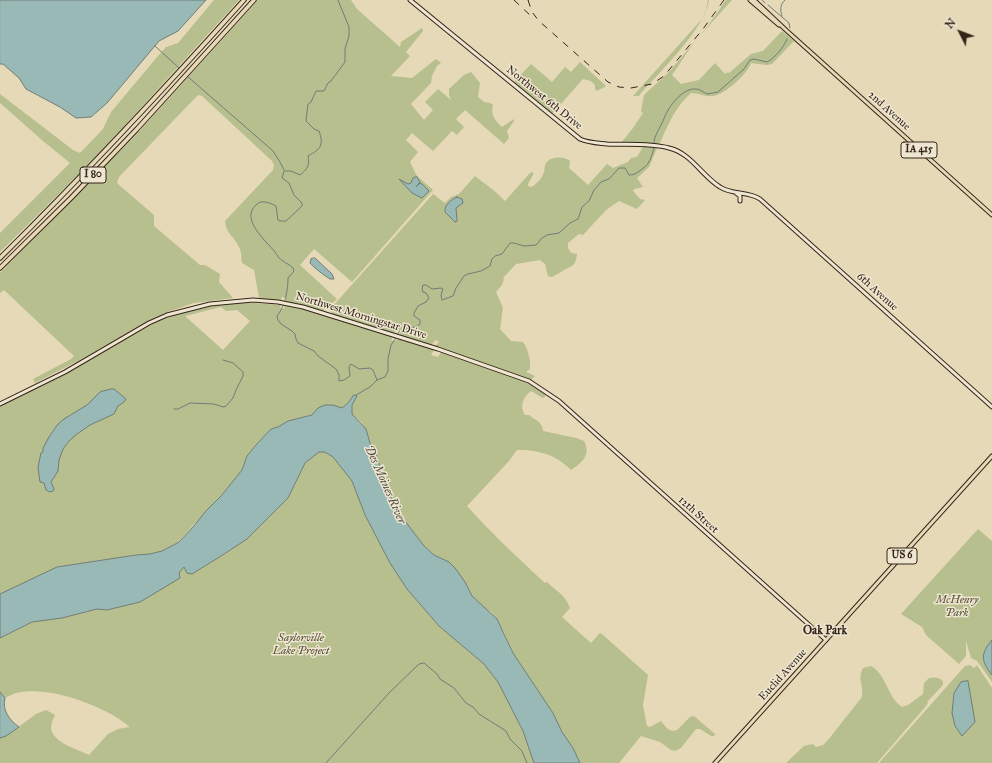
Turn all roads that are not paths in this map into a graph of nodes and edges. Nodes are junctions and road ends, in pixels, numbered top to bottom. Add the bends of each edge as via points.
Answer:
1 (244, 0) edge
2 (254, 0) edge
3 (410, 0) edge
4 (750, 0) edge
5 (754, 0) edge
6 (787, 31) junction
7 (734, 192) junction
8 (748, 193) joint
9 (740, 201) dead end
10 (992, 215) edge
11 (0, 258) edge
12 (0, 268) edge
13 (560, 402) joint
14 (0, 404) edge
15 (992, 407) edge
16 (992, 456) edge
17 (826, 640) junction
18 (715, 763) edge

1 - 11 highway, I 80 via 86,172
2 - 12 highway, I 80 via 91,178
3 - 7 main road, Northwest 6th Drive via 580,139 593,143 673,149 686,157 718,186
4 - 6 main road, IA 415
5 - 6 main road, IA 415
6 - 10 main road, 2nd Avenue / IA 415
7 - 8 main road, Northwest 6th Drive
7 - 9 main road via 740,196
8 - 15 main road, 6th Avenue via 760,199
13 - 14 main road, Northwest Morningstar Drive via 521,378 390,334 290,304 253,300 210,304 167,315 143,326 65,372
13 - 17 main road, 12th Street
16 - 17 main road, Euclid Avenue / US 6
17 - 18 main road, Euclid Avenue / US 6

